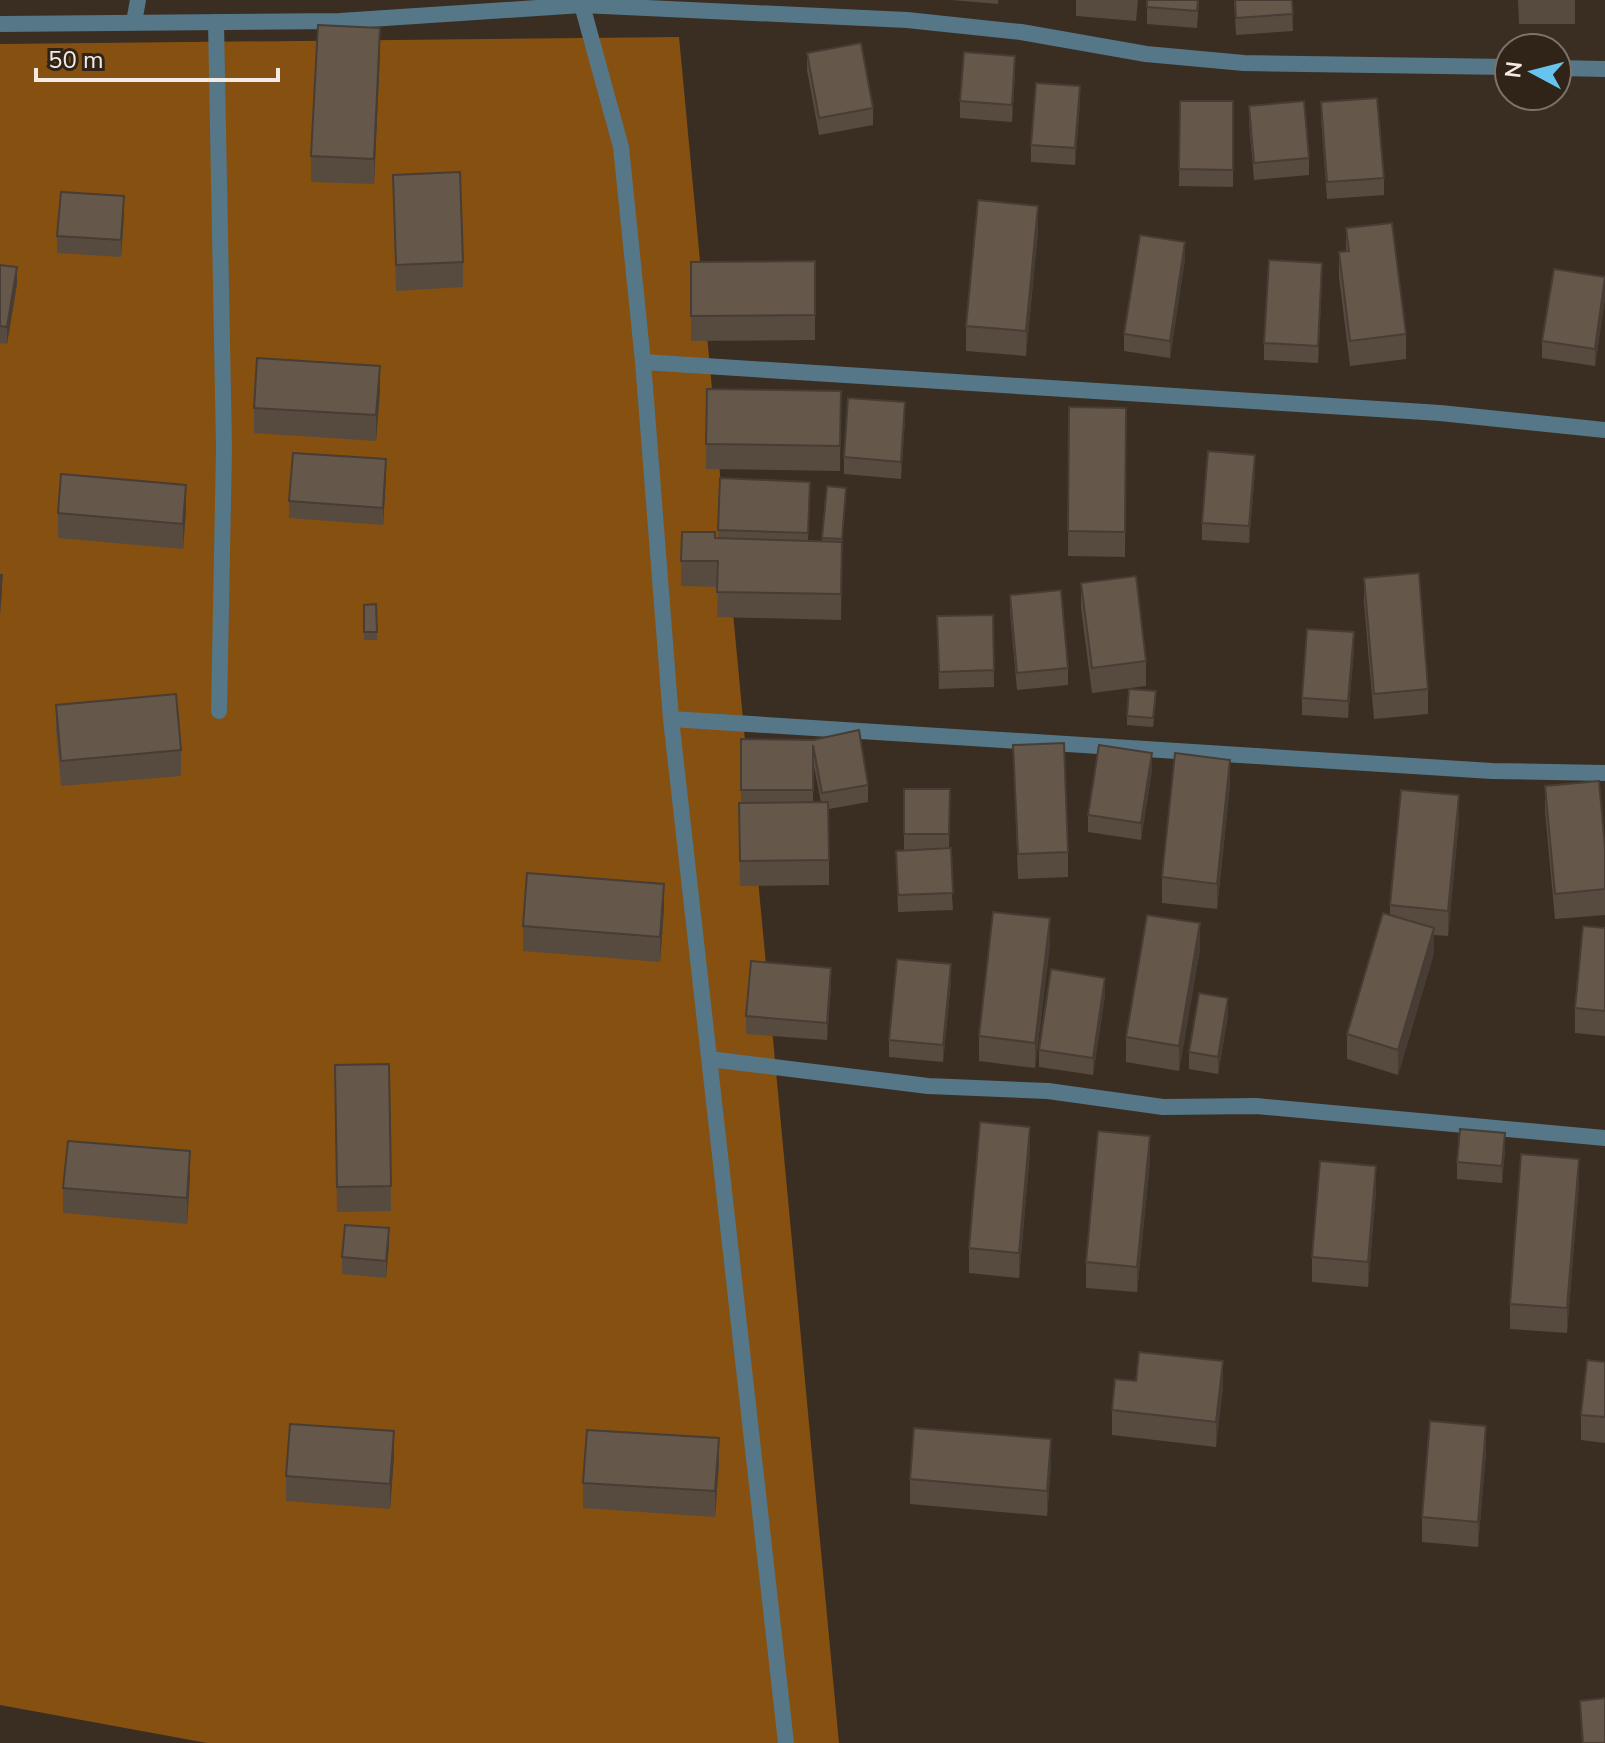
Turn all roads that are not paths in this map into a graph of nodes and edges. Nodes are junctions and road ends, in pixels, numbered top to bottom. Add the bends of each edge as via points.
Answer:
1 (138, 0) edge
2 (582, 5) junction
3 (134, 22) junction
4 (216, 22) junction
5 (0, 24) edge
6 (1493, 67) edge
7 (1573, 68) edge
8 (1605, 69) edge
9 (643, 362) junction
10 (1605, 430) edge
11 (219, 711) dead end
12 (671, 719) junction
13 (1605, 773) edge
14 (710, 1059) junction
15 (1605, 1138) edge
16 (786, 1743) edge

1 - 3 street
2 - 4 street via 340,21
2 - 6 street via 907,20 1244,63
2 - 9 street via 621,147
3 - 4 street
3 - 5 street
4 - 11 street via 224,448
7 - 8 street
9 - 10 street via 1440,413
9 - 12 street
12 - 13 street via 1492,771
12 - 14 street
14 - 15 street via 1163,1107 1256,1106
14 - 16 street

